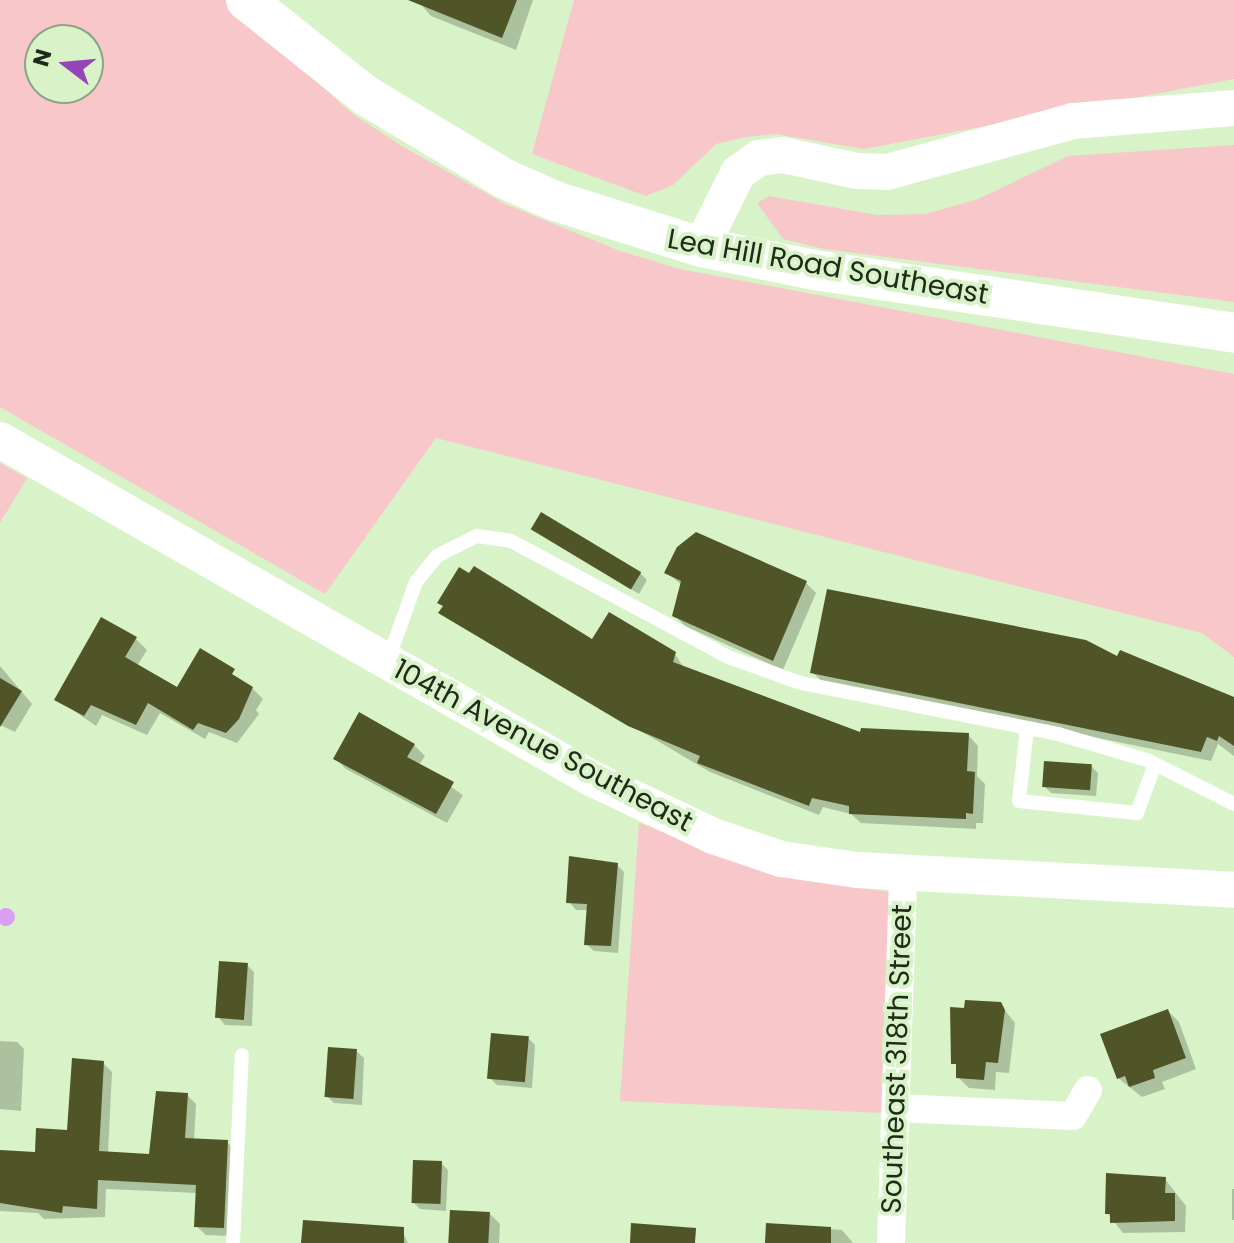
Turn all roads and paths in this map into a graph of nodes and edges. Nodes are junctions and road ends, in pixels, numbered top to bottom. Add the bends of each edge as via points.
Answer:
1 (246, 0) edge
2 (1234, 108) edge
3 (701, 247) junction
4 (1234, 333) edge
5 (0, 440) edge
6 (388, 662) junction
7 (1027, 728) junction
8 (1155, 764) junction
9 (1234, 804) edge
10 (903, 874) junction
11 (1234, 890) edge
12 (242, 1055) dead end
13 (1088, 1090) dead end
14 (897, 1108) junction
15 (233, 1243) edge
16 (891, 1243) edge

1 - 3 main road, Lea Hill Road Southeast via 365,95 503,178 555,201
2 - 3 street via 1073,121 879,173 795,157 759,158 738,173
3 - 4 main road, Lea Hill Road Southeast via 872,280
5 - 6 street, 104th Avenue Southeast
6 - 7 lane via 416,582 437,556 477,536 511,541 728,657 801,683
6 - 10 street, 104th Avenue Southeast via 673,820 781,859
7 - 8 lane
7 - 8 lane via 1019,801 1137,813
8 - 9 lane
10 - 11 street, 104th Avenue Southeast
10 - 14 street, Southeast 318th Street
12 - 15 lane
13 - 14 street via 1073,1116
14 - 16 street, Southeast 318th Street

